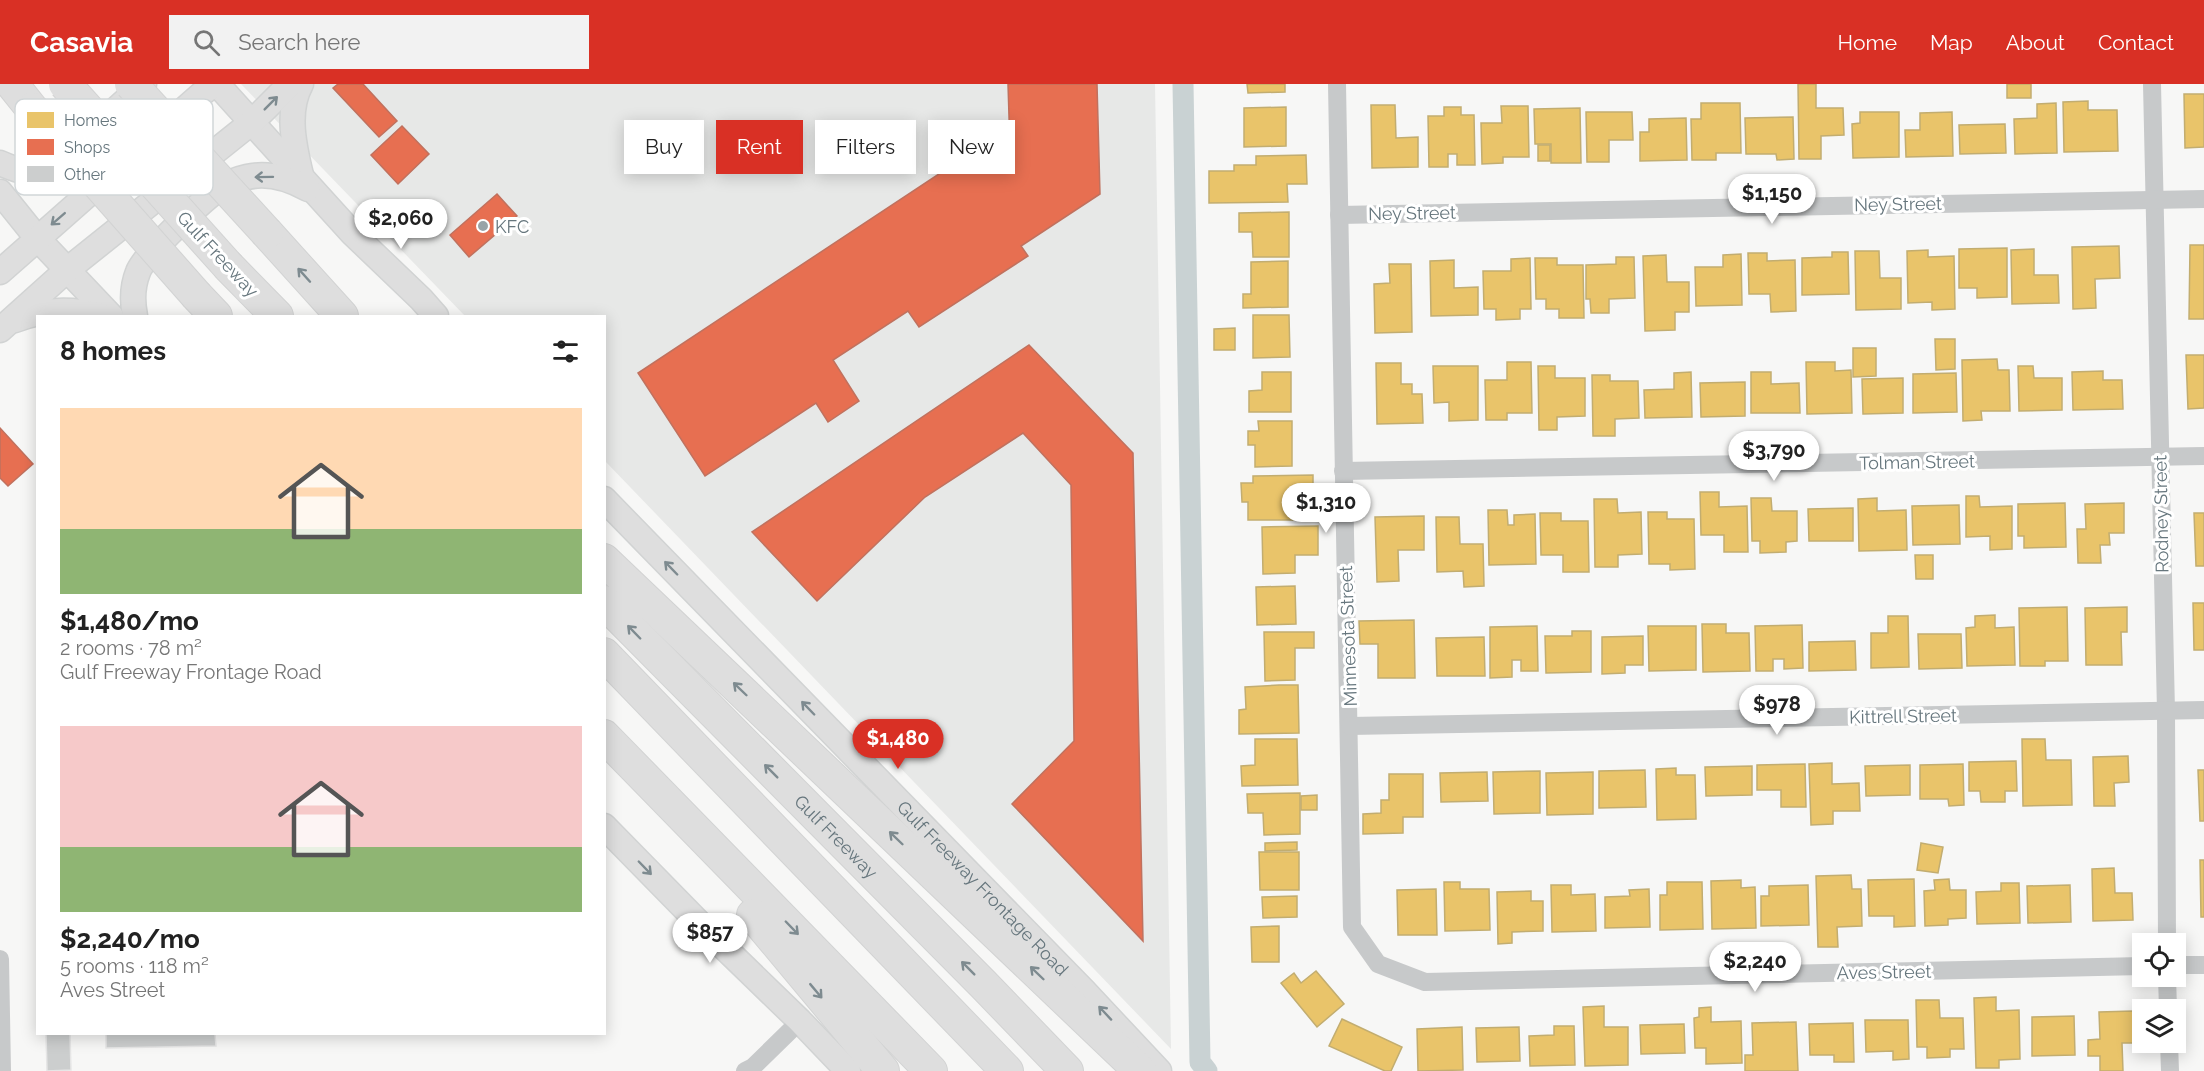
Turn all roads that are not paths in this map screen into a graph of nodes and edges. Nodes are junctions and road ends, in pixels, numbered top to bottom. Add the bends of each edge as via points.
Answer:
1 (12, 84) edge
2 (65, 84) edge
3 (131, 84) edge
4 (144, 84) edge
5 (215, 84) edge
6 (290, 84) edge
7 (301, 84) edge
8 (1337, 84) edge
9 (2152, 84) edge
10 (24, 99) edge
11 (78, 99) edge
12 (127, 99) edge
13 (145, 99) edge
14 (198, 99) edge
15 (252, 122) junction
16 (213, 153) edge
17 (0, 163) edge
18 (15, 170) edge
19 (213, 174) edge
20 (302, 177) junction
21 (0, 192) edge
22 (213, 194) edge
23 (87, 195) edge
24 (108, 195) edge
25 (161, 195) edge
26 (164, 195) edge
27 (212, 195) edge
28 (318, 195) junction
29 (2204, 199) edge
30 (2154, 200) junction
31 (1339, 215) junction
32 (38, 238) junction
33 (67, 270) junction
34 (0, 272) edge
35 (207, 306) edge
36 (96, 315) edge
37 (110, 315) edge
38 (135, 315) edge
39 (276, 315) edge
40 (341, 315) edge
41 (435, 315) edge
42 (5, 326) edge
43 (2204, 456) edge
44 (2159, 458) junction
45 (1343, 471) junction
46 (606, 502) edge
47 (606, 562) edge
48 (606, 604) edge
49 (606, 656) edge
50 (2204, 710) edge
51 (2166, 711) junction
52 (1350, 726) junction
53 (606, 738) edge
54 (606, 738) edge
55 (606, 828) edge
56 (2167, 933) edge
57 (0, 959) edge
58 (1378, 964) joint
59 (2186, 965) edge
60 (2204, 965) edge
61 (2132, 966) edge
62 (800, 1021) junction
63 (2169, 1053) edge
64 (3, 1071) edge
65 (745, 1071) edge
66 (848, 1071) edge
67 (883, 1071) edge
68 (931, 1071) edge
69 (1007, 1071) edge
70 (1067, 1071) edge
71 (1140, 1071) edge
72 (1159, 1071) edge
73 (2170, 1071) edge

1 - 10 highway, bridge
2 - 11 highway, Gulf Freeway, bridge
13 -> 3 highway, bridge
4 - 12 main road
5 -> 14 main road
5 - 15 main road
15 -> 6 main road
7 - 20 main road via 292,115
8 - 31 street, Minnesota Street
9 - 30 street, Rodney Street
15 - 16 main road
15 - 20 main road
17 - 18 main road
40 -> 19 highway, bridge
20 - 28 main road
21 - 32 main road
28 -> 22 main road via 298,183 271,175 247,177
23 -> 32 main road
24 - 35 highway, bridge
25 - 33 main road
26 - 39 highway, Gulf Freeway, bridge
27 -> 38 main road via 154,249 138,270 132,298
28 - 41 main road
29 - 30 street, Ney Street
30 - 31 street, Ney Street
30 - 44 street, Rodney Street
31 - 45 street, Minnesota Street
32 - 33 main road
32 - 34 main road
33 - 37 main road
33 - 42 main road
36 - 42 main road via 54,310
43 - 44 street, Tolman Street
44 - 45 street, Tolman Street
44 - 51 street, Rodney Street
45 - 52 street, Minnesota Street
72 -> 46 main road, Gulf Freeway Frontage Road
71 -> 47 highway
70 -> 48 highway, Gulf Freeway
49 - 69 highway
50 - 51 street, Kittrell Street
51 - 52 street, Kittrell Street
51 - 56 street, Rodney Street
52 - 58 street, Minnesota Street via 1352,927
53 -> 67 highway
54 -> 68 highway
55 -> 62 main road
57 - 64 street
58 - 61 street, Aves Street via 1425,982
59 - 60 street
62 - 65 street
62 - 66 main road
63 - 73 street

